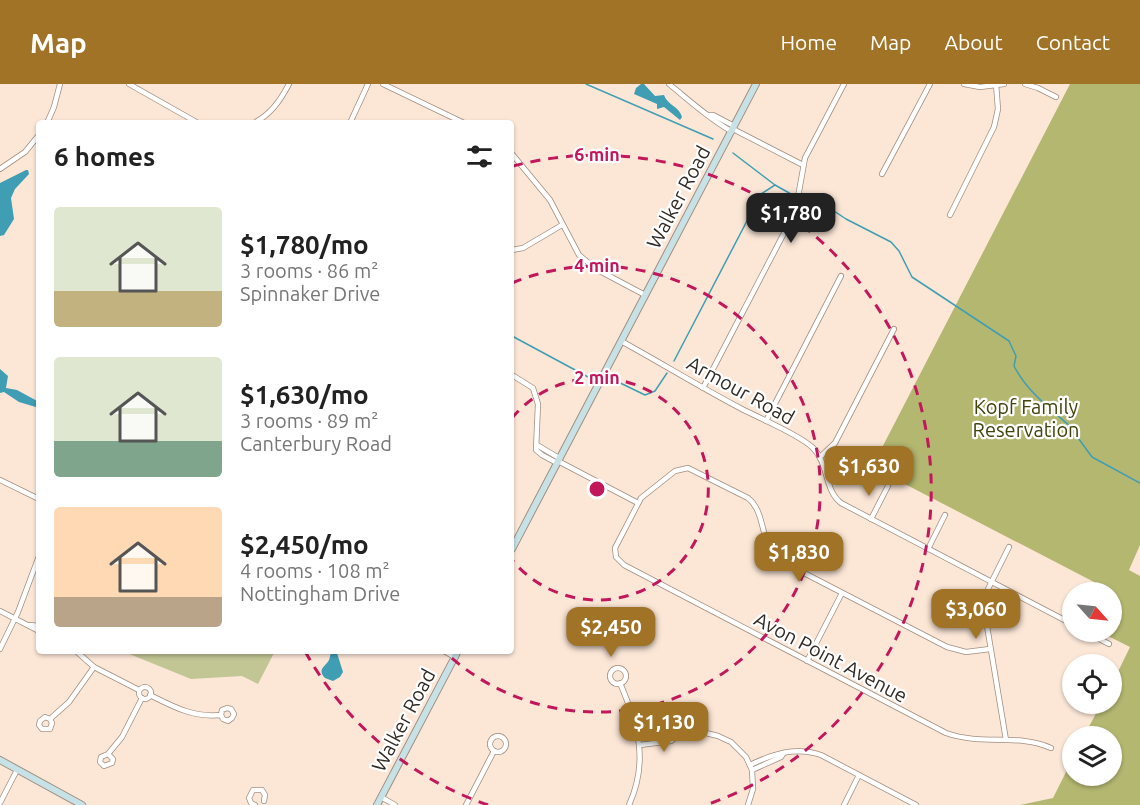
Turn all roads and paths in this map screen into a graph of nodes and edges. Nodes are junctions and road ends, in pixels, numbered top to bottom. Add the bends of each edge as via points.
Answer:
1 (60, 84) edge
2 (129, 84) edge
3 (289, 84) edge
4 (368, 84) edge
5 (383, 84) edge
6 (669, 84) edge
7 (756, 84) edge
8 (844, 84) edge
9 (930, 84) edge
10 (964, 84) edge
11 (996, 84) edge
12 (1004, 84) edge
13 (1025, 84) edge
14 (1056, 97) dead end
15 (48, 120) edge
16 (193, 120) edge
17 (260, 120) edge
18 (351, 120) edge
19 (458, 120) edge
20 (733, 129) junction
21 (36, 139) edge
22 (514, 156) edge
23 (803, 165) junction
24 (0, 169) edge
25 (882, 174) dead end
26 (950, 215) dead end
27 (562, 225) junction
28 (514, 250) edge
29 (841, 276) dead end
30 (645, 295) junction
31 (894, 329) dead end
32 (621, 341) junction
33 (514, 376) edge
34 (703, 388) junction
35 (766, 421) junction
36 (820, 457) junction
37 (558, 461) junction
38 (0, 480) edge
39 (888, 486) dead end
40 (36, 498) edge
41 (638, 503) junction
42 (945, 515) dead end
43 (871, 519) junction
44 (514, 545) edge
45 (1009, 547) dead end
46 (928, 549) junction
47 (36, 564) edge
48 (991, 582) junction
49 (842, 593) junction
50 (0, 611) edge
51 (15, 618) junction
52 (1062, 619) edge
53 (36, 626) edge
54 (1105, 642) edge
55 (1109, 644) dead end
56 (0, 649) edge
57 (990, 649) junction
58 (79, 654) edge
59 (457, 654) edge
60 (807, 661) junction
61 (94, 667) junction
62 (620, 683) dead end
63 (140, 690) junction
64 (150, 695) junction
65 (142, 698) junction
66 (221, 715) dead end
67 (50, 719) dead end
68 (679, 735) junction
69 (639, 738) junction
70 (1006, 740) junction
71 (640, 745) junction
72 (1050, 748) dead end
73 (494, 751) dead end
74 (108, 754) dead end
75 (0, 760) edge
76 (751, 767) junction
77 (18, 770) junction
78 (859, 775) junction
79 (264, 801) junction
80 (0, 803) edge
81 (379, 803) edge
82 (82, 805) edge
83 (257, 805) edge
84 (271, 805) edge
85 (394, 805) edge
86 (466, 805) edge
87 (629, 805) edge
88 (748, 805) edge
89 (844, 805) edge
90 (916, 805) edge

1 - 15 street
2 - 16 street
3 - 17 street via 282,98
4 - 18 street
5 - 19 street
6 - 20 street via 695,108
7 - 20 street, Walker Road
8 - 23 street
9 - 25 street
10 - 11 street
11 - 12 street
11 - 26 street via 998,109 994,127
13 - 14 street
20 - 23 street
20 - 30 street, Walker Road
21 - 24 street via 25,152
22 - 27 street via 550,200
23 - 34 street via 793,216
27 - 28 street
27 - 30 street via 587,263
29 - 35 street
30 - 32 street, Walker Road
31 - 36 street via 835,443
32 - 34 street, Armour Road
32 - 37 street, Walker Road
33 - 37 street via 533,388 537,396 537,445
34 - 35 street, Armour Road
35 - 36 street, Armour Road via 807,443
36 - 43 street via 833,496
37 - 41 street
37 - 44 street, Walker Road
38 - 40 street
39 - 43 street
41 - 49 street via 675,471 692,469 754,504 774,557
41 - 60 street, Avon Point Avenue via 615,548 621,564
42 - 46 street
43 - 46 street
45 - 48 street
46 - 48 street
47 - 51 street
48 - 52 street
48 - 57 street via 984,613
49 - 57 street via 947,648 966,652
49 - 60 street
50 - 51 street
51 - 53 street
51 - 56 street
54 - 55 street
57 - 70 street
58 - 61 street
59 - 81 street, Walker Road
60 - 70 street, Avon Point Avenue via 946,733 972,740
61 - 63 street
61 - 67 street via 69,702
62 - 69 street
63 - 64 street via 148,688
63 - 65 street
64 - 65 street
64 - 66 street via 187,712
65 - 74 street via 127,729
68 - 69 street
68 - 71 street via 671,741
68 - 76 street via 702,732 723,738 740,750
69 - 71 street
70 - 72 street, Avon Point Avenue
71 - 87 street via 637,781
73 - 86 street
75 - 77 street
76 - 78 street via 783,754 812,752
76 - 88 street via 753,789
77 - 80 street
77 - 82 street
78 - 89 street
78 - 90 street
79 - 83 street
79 - 83 street via 262,790 253,790 249,798
79 - 84 street
81 - 85 street

